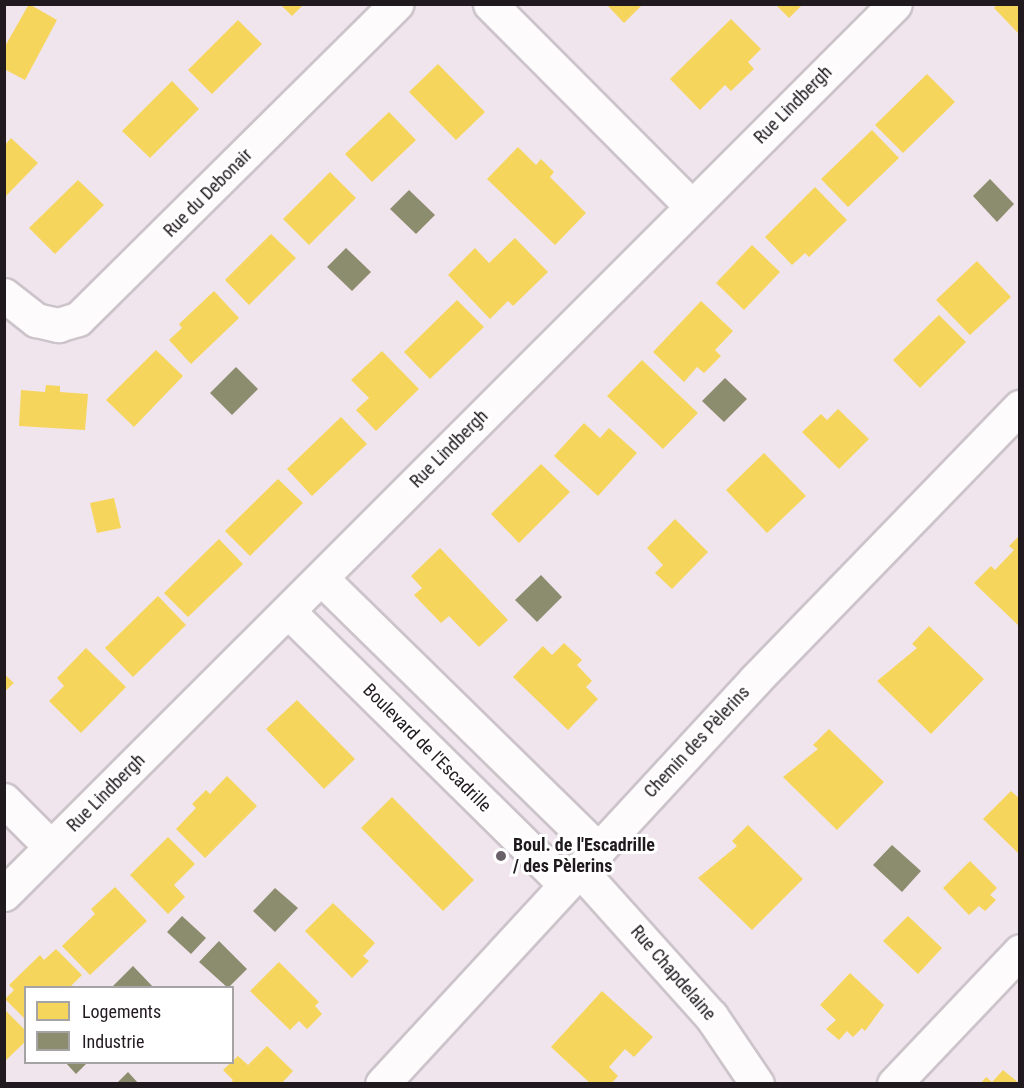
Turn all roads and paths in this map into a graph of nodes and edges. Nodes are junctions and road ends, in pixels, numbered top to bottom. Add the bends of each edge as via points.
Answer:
1 (396, 4) edge
2 (490, 4) edge
3 (895, 4) edge
4 (691, 206) junction
5 (4, 295) edge
6 (1020, 407) edge
7 (321, 578) junction
8 (288, 611) junction
9 (4, 800) edge
10 (51, 847) junction
11 (581, 868) junction
12 (4, 894) edge
13 (1020, 951) edge
14 (382, 1083) edge
15 (757, 1083) edge
16 (894, 1083) edge

1 - 5 street, Rue du Debonair via 78,319 58,325 36,320
2 - 4 street
3 - 4 street, Rue Lindbergh
4 - 7 street, Rue Lindbergh
6 - 11 street, Chemin des Pèlerins via 756,679
7 - 8 street, Rue Lindbergh
7 - 11 street
8 - 10 street, Rue Lindbergh
8 - 11 street, Boulevard de l'Escadrille
9 - 10 street
10 - 12 street, Rue Lindbergh
11 - 14 street, Chemin des Pèlerins
11 - 15 street, Rue Chapdelaine via 711,1016
13 - 16 street

